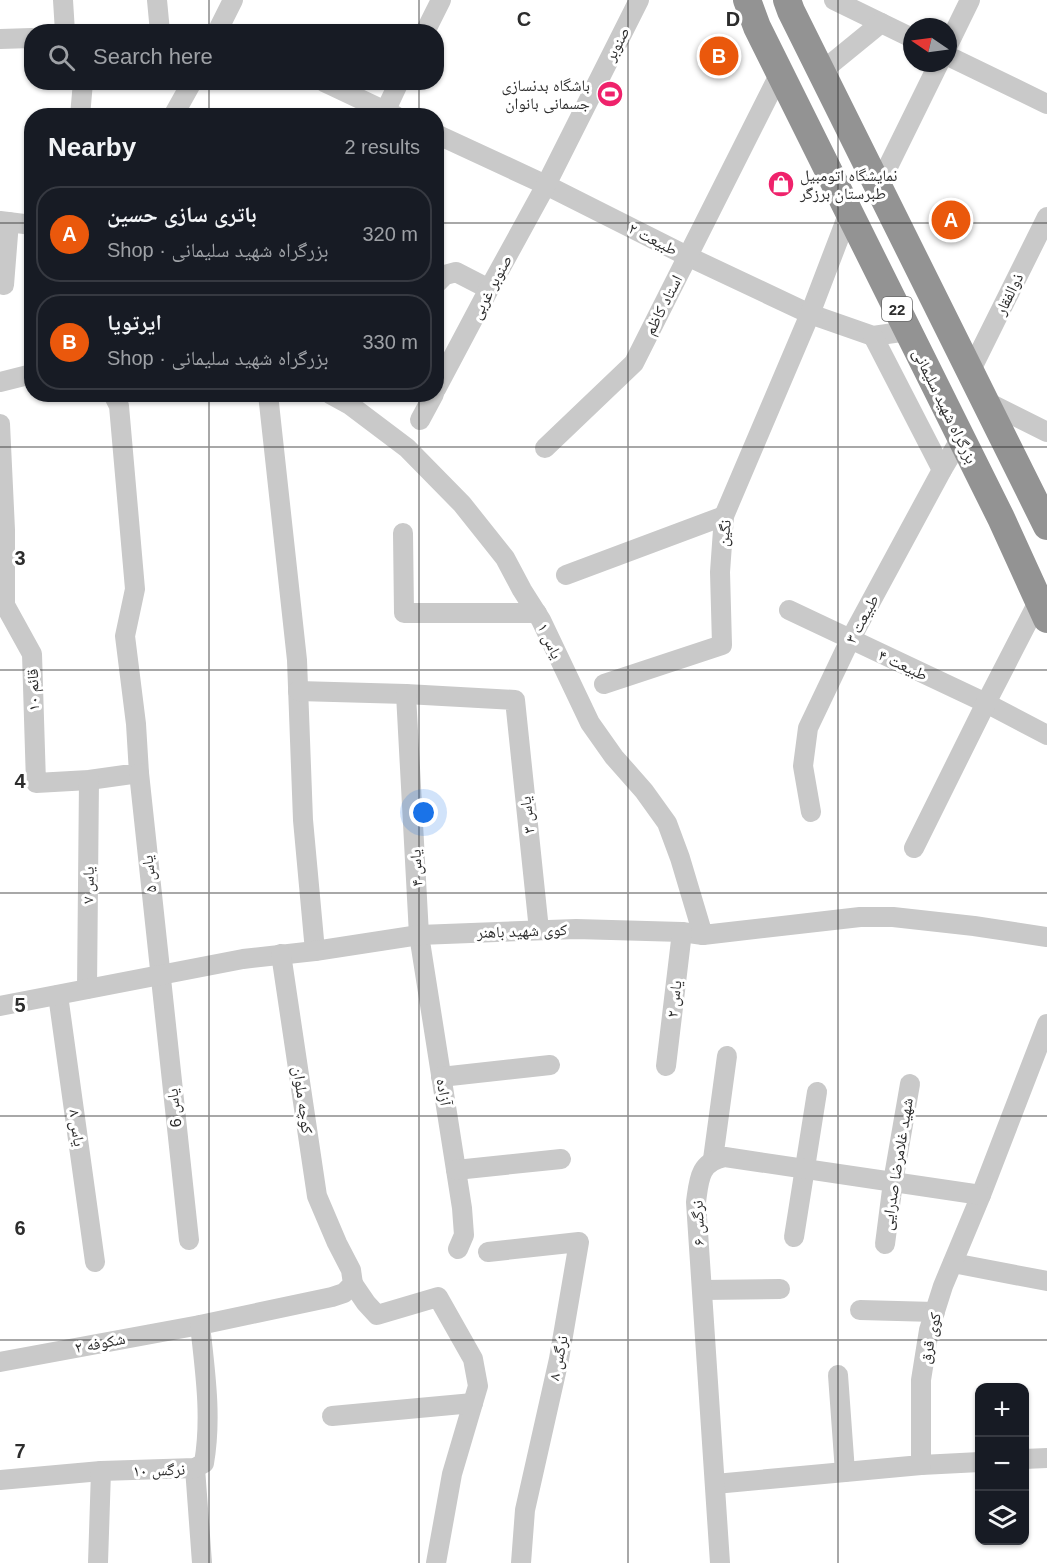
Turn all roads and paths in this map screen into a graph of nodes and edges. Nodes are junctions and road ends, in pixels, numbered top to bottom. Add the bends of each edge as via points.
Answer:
1 (63, 0) edge
2 (157, 0) edge
3 (233, 0) edge
4 (441, 0) edge
5 (639, 0) edge
6 (747, 0) edge
7 (834, 0) edge
8 (970, 0) edge
9 (792, 4) edge
10 (881, 23) junction
11 (64, 24) edge
12 (159, 24) edge
13 (221, 24) edge
14 (429, 24) edge
15 (957, 27) edge
16 (903, 34) edge
17 (24, 38) edge
18 (0, 39) edge
19 (957, 60) edge
20 (821, 72) junction
21 (935, 72) edge
22 (780, 74) junction
23 (82, 90) edge
24 (188, 90) edge
25 (340, 90) edge
26 (396, 90) edge
27 (1047, 104) edge
28 (81, 108) edge
29 (177, 108) edge
30 (376, 108) edge
31 (390, 108) edge
32 (444, 138) edge
33 (546, 185) junction
34 (878, 187) junction
35 (849, 212) junction
36 (1047, 217) edge
37 (4, 222) edge
38 (24, 224) edge
39 (687, 256) junction
40 (444, 276) edge
41 (4, 285) dead end
42 (489, 290) junction
43 (810, 314) junction
44 (908, 330) junction
45 (873, 336) junction
46 (970, 372) junction
47 (444, 374) edge
48 (24, 375) edge
49 (0, 382) edge
50 (985, 401) junction
51 (117, 402) edge
52 (269, 402) edge
53 (345, 402) edge
54 (430, 402) edge
55 (420, 420) dead end
56 (0, 424) edge
57 (1047, 432) edge
58 (961, 438) junction
59 (545, 448) dead end
60 (942, 470) junction
61 (724, 516) junction
62 (1047, 526) edge
63 (403, 533) dead end
64 (566, 575) dead end
65 (789, 610) dead end
66 (1043, 610) edge
67 (537, 613) junction
68 (850, 640) junction
69 (604, 684) dead end
70 (298, 691) junction
71 (406, 694) junction
72 (986, 703) junction
73 (1047, 735) edge
74 (139, 773) junction
75 (89, 780) junction
76 (811, 812) dead end
77 (914, 848) dead end
78 (539, 930) junction
79 (682, 932) junction
80 (419, 934) junction
81 (703, 935) junction
82 (1047, 937) edge
83 (315, 951) junction
84 (281, 954) junction
85 (160, 975) junction
86 (87, 989) junction
87 (58, 995) junction
88 (0, 1006) edge
89 (1047, 1024) edge
90 (727, 1056) dead end
91 (550, 1065) dead end
92 (666, 1066) dead end
93 (441, 1077) junction
94 (910, 1084) dead end
95 (817, 1092) dead end
96 (561, 1159) dead end
97 (713, 1159) junction
98 (806, 1169) junction
99 (456, 1170) junction
100 (893, 1182) junction
101 (981, 1195) junction
102 (794, 1237) dead end
103 (189, 1240) dead end
104 (885, 1244) dead end
105 (458, 1249) dead end
106 (489, 1251) dead end
107 (95, 1262) dead end
108 (953, 1263) junction
109 (1047, 1281) edge
110 (352, 1284) junction
111 (780, 1289) dead end
112 (702, 1290) junction
113 (860, 1310) dead end
114 (935, 1312) junction
115 (200, 1325) junction
116 (0, 1362) edge
117 (838, 1375) dead end
118 (473, 1403) junction
119 (332, 1416) dead end
120 (1047, 1458) edge
121 (1029, 1460) edge
122 (975, 1462) edge
123 (921, 1465) junction
124 (195, 1468) junction
125 (101, 1472) junction
126 (845, 1472) junction
127 (0, 1480) edge
128 (715, 1484) junction
129 (98, 1563) edge
130 (202, 1563) edge
131 (436, 1563) edge
132 (521, 1563) edge
133 (720, 1563) edge

1 - 11 street
2 - 12 street
3 - 13 street
4 - 14 street
5 - 33 street, صنوبر
6 - 22 highway, بزرگراه شهید سلیمانی / 22
7 - 10 street
8 - 15 street
9 - 20 highway, 22
10 - 16 street
10 - 20 street
17 - 18 street
19 - 27 street
20 - 34 highway, 22
21 - 34 street
22 - 35 highway, بزرگراه شهید سلیمانی / 22
22 - 39 street, استاد کاظم
23 - 28 street
24 - 29 street
25 - 30 street
26 - 31 street
32 - 33 street, طبیعت ۲
33 - 39 street, طبیعت ۲
33 - 42 street, صنوبر غربی
34 - 46 highway, 22
35 - 43 street, نگین
35 - 44 highway, بزرگراه شهید سلیمانی / 22
36 - 46 street, ذوالفقار
37 - 38 street
37 - 41 street
39 - 43 street, طبیعت ۲
39 - 59 street, استاد کاظم via 634,363
40 - 42 street via 456,272
42 - 47 street, صنوبر غربی
43 - 45 street, طبیعت ۲
43 - 61 street, نگین
44 - 45 street
44 - 58 highway, بزرگراه شهید سلیمانی / 22
45 - 60 street
46 - 50 highway, 22
48 - 49 street
50 - 57 street
50 - 62 highway, 22
51 - 74 street, یاس ۵ via 135,589 125,636
52 - 70 street
53 - 67 street, یاس ۱ via 407,448 462,504 505,558
54 - 55 street
56 - 75 street, قائم ۱۰ via 5,605 32,654 36,783
58 - 60 street, طبیعت ٣
58 - 66 highway, بزرگراه شهید سلیمانی / 22
60 - 68 street, طبیعت ٣
61 - 64 street
61 - 69 street, نگین via 720,572 722,645
63 - 67 street via 404,613
65 - 68 street, طبیعت ۴
66 - 72 street
67 - 81 street, یاس ۱ via 590,723 666,823
68 - 72 street, طبیعت ۴
68 - 76 street, طبیعت ٣ via 808,728 803,766
70 - 71 street
70 - 83 street via 303,820
71 - 78 street, یاس ۳ via 515,700
71 - 80 street, یاس ۴
72 - 73 street, طبیعت ۴
72 - 77 street
74 - 75 street
74 - 85 street, یاس ۵
75 - 86 street, یاس ۷
78 - 79 street, کوی شهید باهنر
78 - 80 street, کوی شهید باهنر
79 - 81 street, کوی شهید باهنر
79 - 92 street, یاس ۲
80 - 83 street, کوی شهید باهنر
80 - 93 street, آزاده
81 - 82 street, کوی شهید باهنر via 893,917
83 - 84 street, کوی شهید باهنر
84 - 85 street, کوی شهید باهنر
84 - 110 street, کوچه ملوان via 317,1196 351,1270
85 - 86 street, کوی شهید باهنر
85 - 103 street, یاس 6
86 - 87 street, کوی شهید باهنر
87 - 88 street, کوی شهید باهنر
87 - 107 street, یاس ۸
89 - 101 street, کوی قرق
90 - 97 street
91 - 93 street
93 - 99 street, آزاده
94 - 100 street, شهید غلامرضا صدرایی
95 - 98 street
96 - 99 street
97 - 98 street via 725,1157
97 - 112 street, نرگس ۶ via 699,1181 696,1202
98 - 100 street
98 - 102 street
99 - 105 street, آزاده via 464,1235
100 - 101 street
100 - 104 street, شهید غلامرضا صدرایی
101 - 108 street, کوی قرق
106 - 132 street, نرگس ۸ via 579,1242 559,1359 525,1510
108 - 109 street
108 - 114 street, کوی قرق
110 - 115 street, شکوفه ۲ via 344,1293 332,1297
110 - 118 street via 377,1315 438,1297 473,1359 478,1386
111 - 112 street
112 - 128 street, نرگس ۶
113 - 114 street
114 - 123 street, کوی قرق via 921,1380
115 - 116 street, شکوفه ۲
115 - 124 street, نرگس ۱۰ via 208,1409 204,1463
117 - 126 street
118 - 119 street
118 - 131 street via 452,1474
120 - 121 street
122 - 123 street
123 - 126 street
124 - 125 street, نرگس ۱۰
124 - 130 street
125 - 127 street, نرگس ۱۰
125 - 129 street
126 - 128 street
128 - 133 street, نرگس ۶

